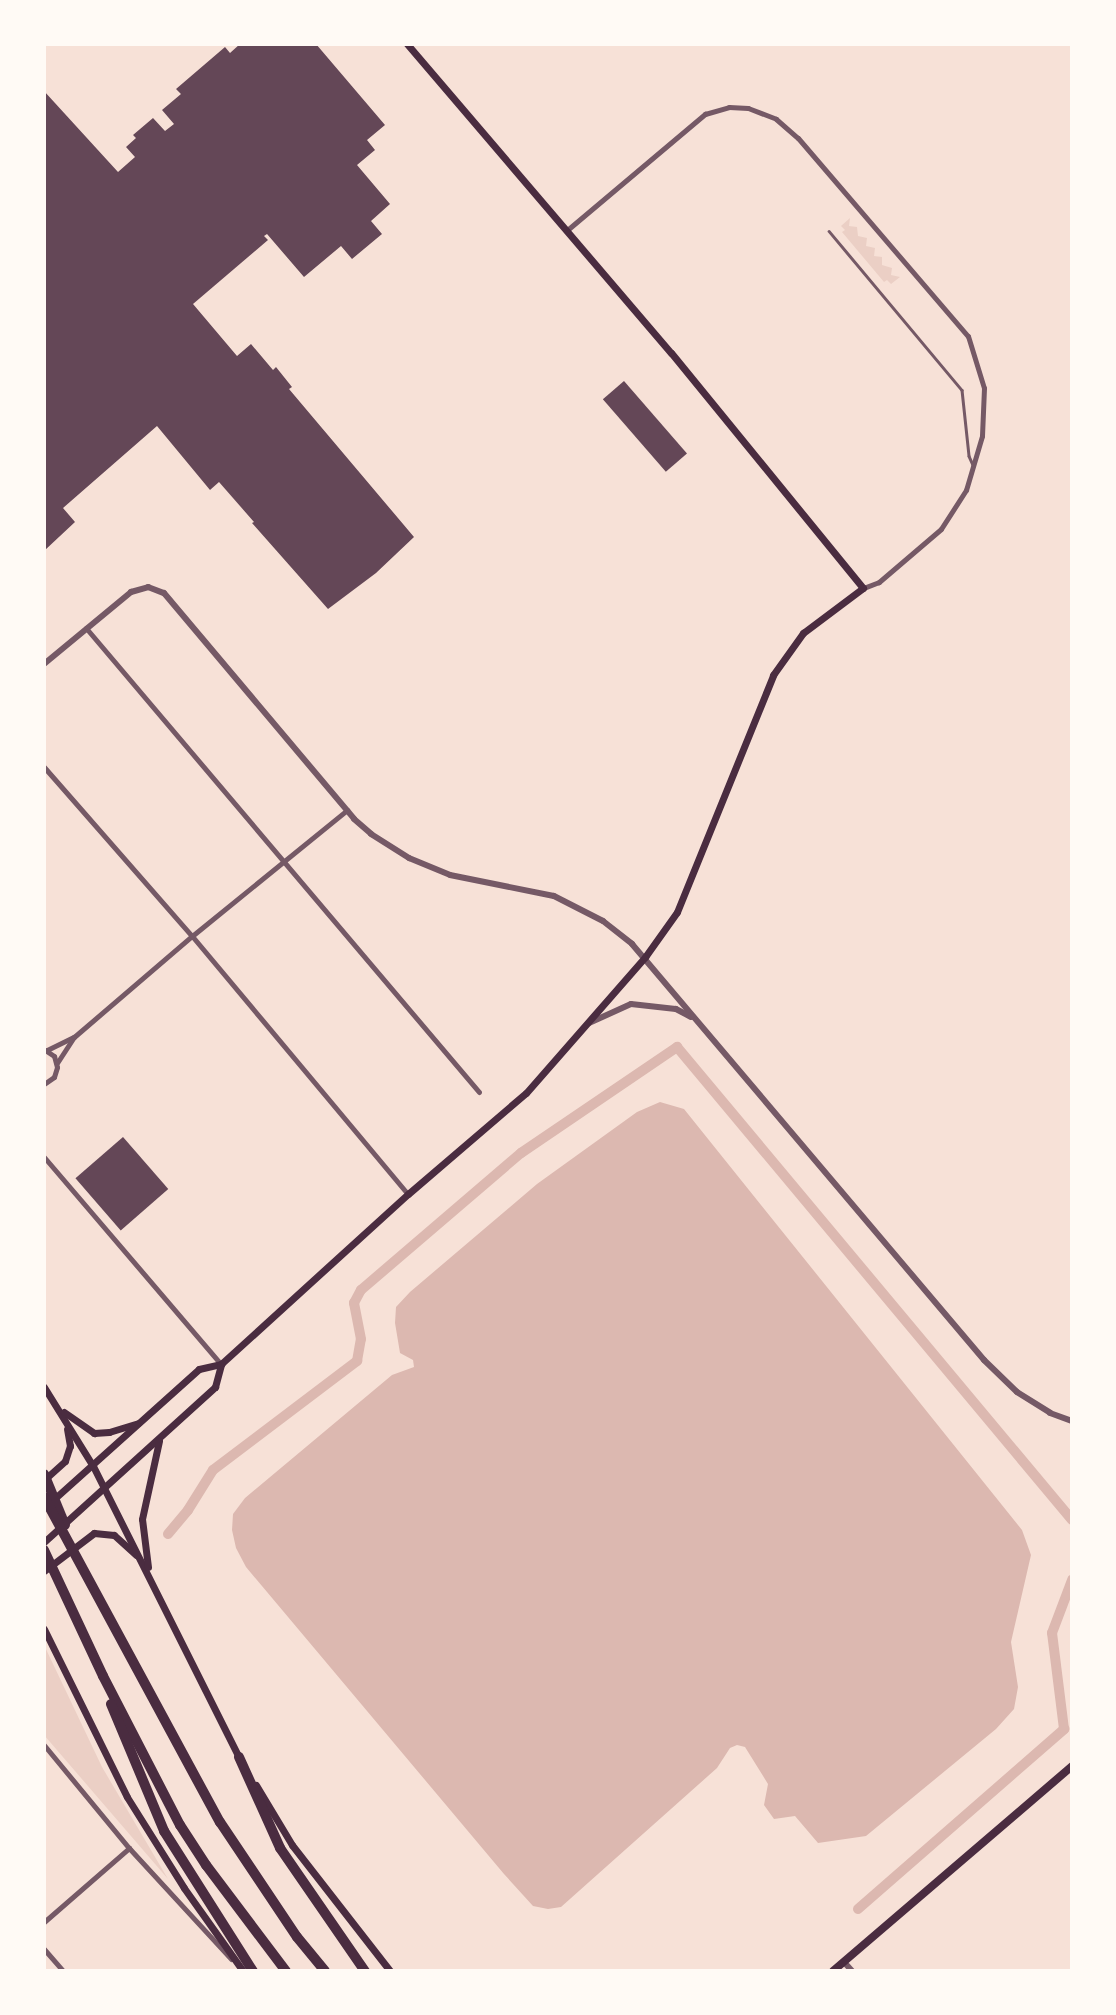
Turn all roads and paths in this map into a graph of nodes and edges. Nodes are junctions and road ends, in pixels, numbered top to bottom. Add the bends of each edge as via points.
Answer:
1 (407, 44) edge
2 (566, 231) junction
3 (830, 231) dead end
4 (973, 466) junction
5 (863, 588) junction
6 (86, 628) junction
7 (44, 664) edge
8 (44, 767) edge
9 (347, 810) junction
10 (285, 861) junction
11 (191, 936) junction
12 (645, 957) junction
13 (695, 1019) junction
14 (584, 1026) junction
15 (74, 1037) junction
16 (45, 1049) edge
17 (57, 1063) junction
18 (44, 1084) edge
19 (479, 1092) dead end
20 (44, 1157) edge
21 (408, 1194) junction
22 (222, 1364) junction
23 (44, 1387) edge
24 (52, 1400) junction
25 (63, 1417) junction
26 (1072, 1421) edge
27 (142, 1422) junction
28 (160, 1439) junction
29 (93, 1466) junction
30 (44, 1474) edge
31 (44, 1480) edge
32 (104, 1488) junction
33 (44, 1497) edge
34 (44, 1508) edge
35 (44, 1542) edge
36 (44, 1550) edge
37 (142, 1560) junction
38 (44, 1571) edge
39 (150, 1578) junction
40 (89, 1584) junction
41 (44, 1629) edge
42 (86, 1638) junction
43 (44, 1745) edge
44 (239, 1757) junction
45 (1072, 1766) edge
46 (130, 1848) junction
47 (44, 1922) edge
48 (44, 1949) edge
49 (844, 1962) junction
50 (63, 1971) edge
51 (243, 1971) edge
52 (253, 1971) edge
53 (286, 1971) edge
54 (325, 1971) edge
55 (365, 1971) edge
56 (390, 1971) edge
57 (833, 1971) edge
58 (852, 1971) edge

1 - 2 main road
2 - 4 street via 705,114 737,107 768,114 804,146 968,336 984,388 982,436
2 - 5 main road
3 - 4 lane via 962,390
4 - 5 street via 966,490 941,529 879,582
5 - 12 main road via 803,633 773,675 677,912
6 - 7 street
6 - 9 street via 131,592 148,587 170,597
6 - 10 street
8 - 11 street
9 - 10 street
9 - 12 street via 371,834 409,858 470,880 554,896 603,920
10 - 11 street
10 - 19 street
11 - 15 street
11 - 21 street
12 - 13 street
12 - 14 main road
13 - 14 street via 676,1009 631,1004
13 - 26 street via 984,1360 1017,1392
14 - 21 main road via 526,1093
15 - 16 street
15 - 17 street
16 - 17 street
17 - 18 street via 54,1077
20 - 22 street
21 - 22 main road
22 - 27 main road via 199,1369
22 - 28 main road via 215,1387
23 - 24 main road
24 - 25 main road
24 - 27 main road via 75,1423 94,1433
25 - 29 main road
25 - 31 main road via 68,1453 61,1467
27 - 29 main road
28 - 32 main road
28 - 39 main road via 142,1519
29 - 32 main road
29 - 34 main road
30 - 40 highway
32 - 35 main road
32 - 37 main road
33 - 40 highway
36 - 42 highway
37 - 38 main road via 114,1535 94,1533
37 - 39 main road
39 - 44 main road
40 - 54 highway via 220,1822
41 - 51 main road via 127,1797
42 - 52 highway via 164,1831
42 - 53 highway via 180,1825
43 - 46 street
44 - 55 highway via 280,1848
44 - 56 main road via 292,1845
45 - 49 main road
46 - 47 street
46 - 51 street
48 - 50 street
49 - 57 main road
49 - 58 street

